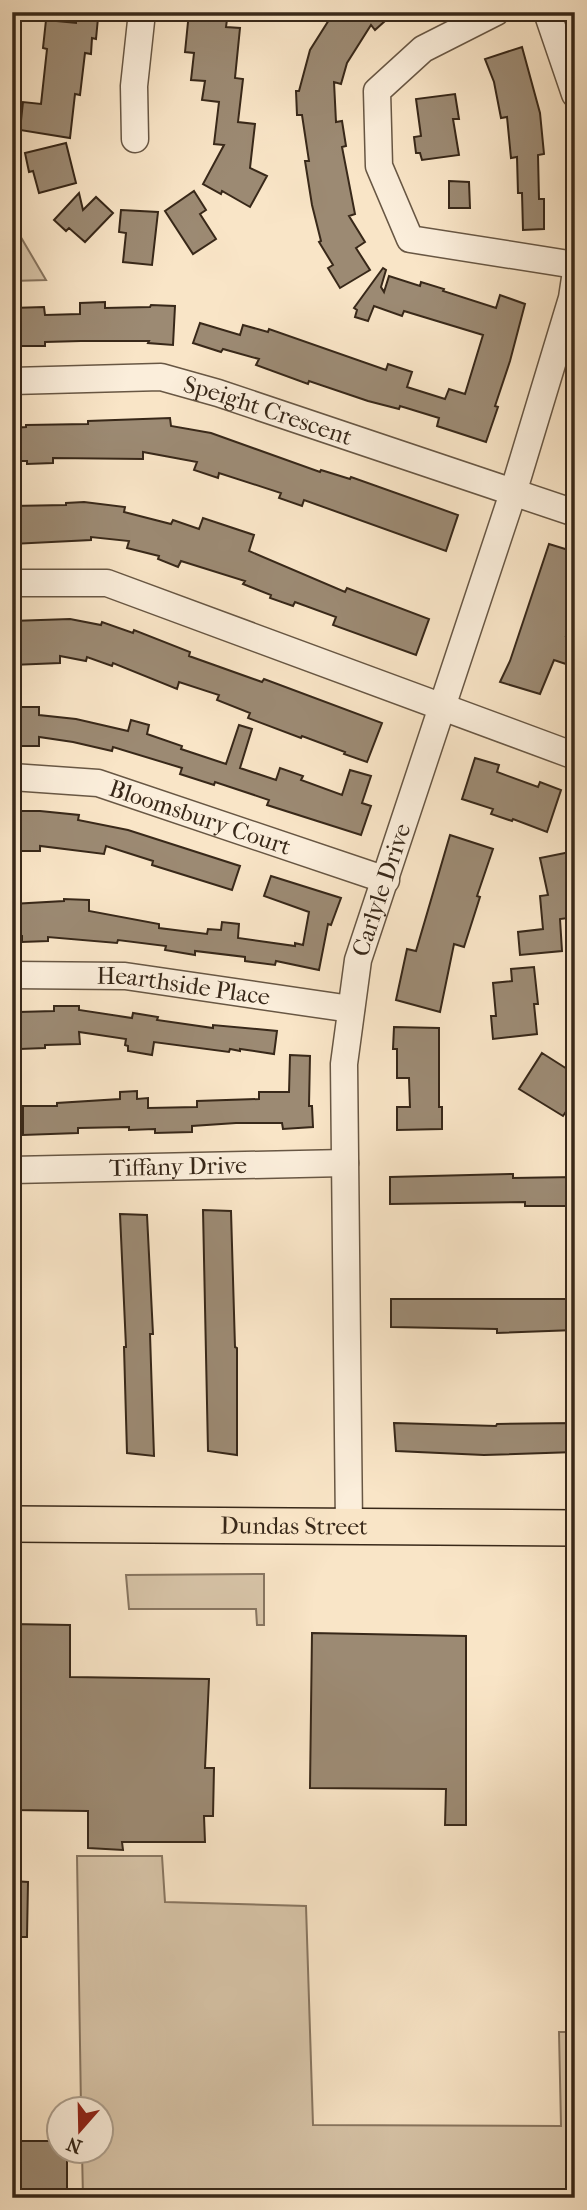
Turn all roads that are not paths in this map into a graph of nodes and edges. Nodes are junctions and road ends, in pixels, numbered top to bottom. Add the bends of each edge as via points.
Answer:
1 (142, 12) edge
2 (496, 12) edge
3 (547, 12) edge
4 (575, 94) edge
5 (135, 139) dead end
6 (575, 265) edge
7 (575, 278) edge
8 (12, 382) edge
9 (513, 493) junction
10 (575, 513) edge
11 (12, 583) edge
12 (442, 709) junction
13 (575, 757) edge
14 (12, 777) edge
15 (386, 880) junction
16 (12, 975) edge
17 (351, 1009) junction
18 (345, 1163) junction
19 (12, 1170) edge
20 (12, 1524) edge
21 (349, 1527) junction
22 (575, 1528) edge

1 - 5 street via 134,86
2 - 6 street via 423,49 377,91 379,166 410,239
3 - 4 street
7 - 9 street, Carlyle Drive
8 - 9 street, Speight Crescent via 162,377
9 - 10 street, Speight Crescent
9 - 12 street, Carlyle Drive
11 - 12 street via 107,583
12 - 13 street
12 - 15 street, Carlyle Drive
14 - 15 street, Bloomsbury Court via 98,783
15 - 17 street, Carlyle Drive via 358,960
16 - 17 street, Hearthside Place via 125,976
17 - 18 street, Carlyle Drive via 344,1064
18 - 19 street, Tiffany Drive
18 - 21 street, Carlyle Drive
20 - 21 main road, Dundas Street
21 - 22 main road, Dundas Street

